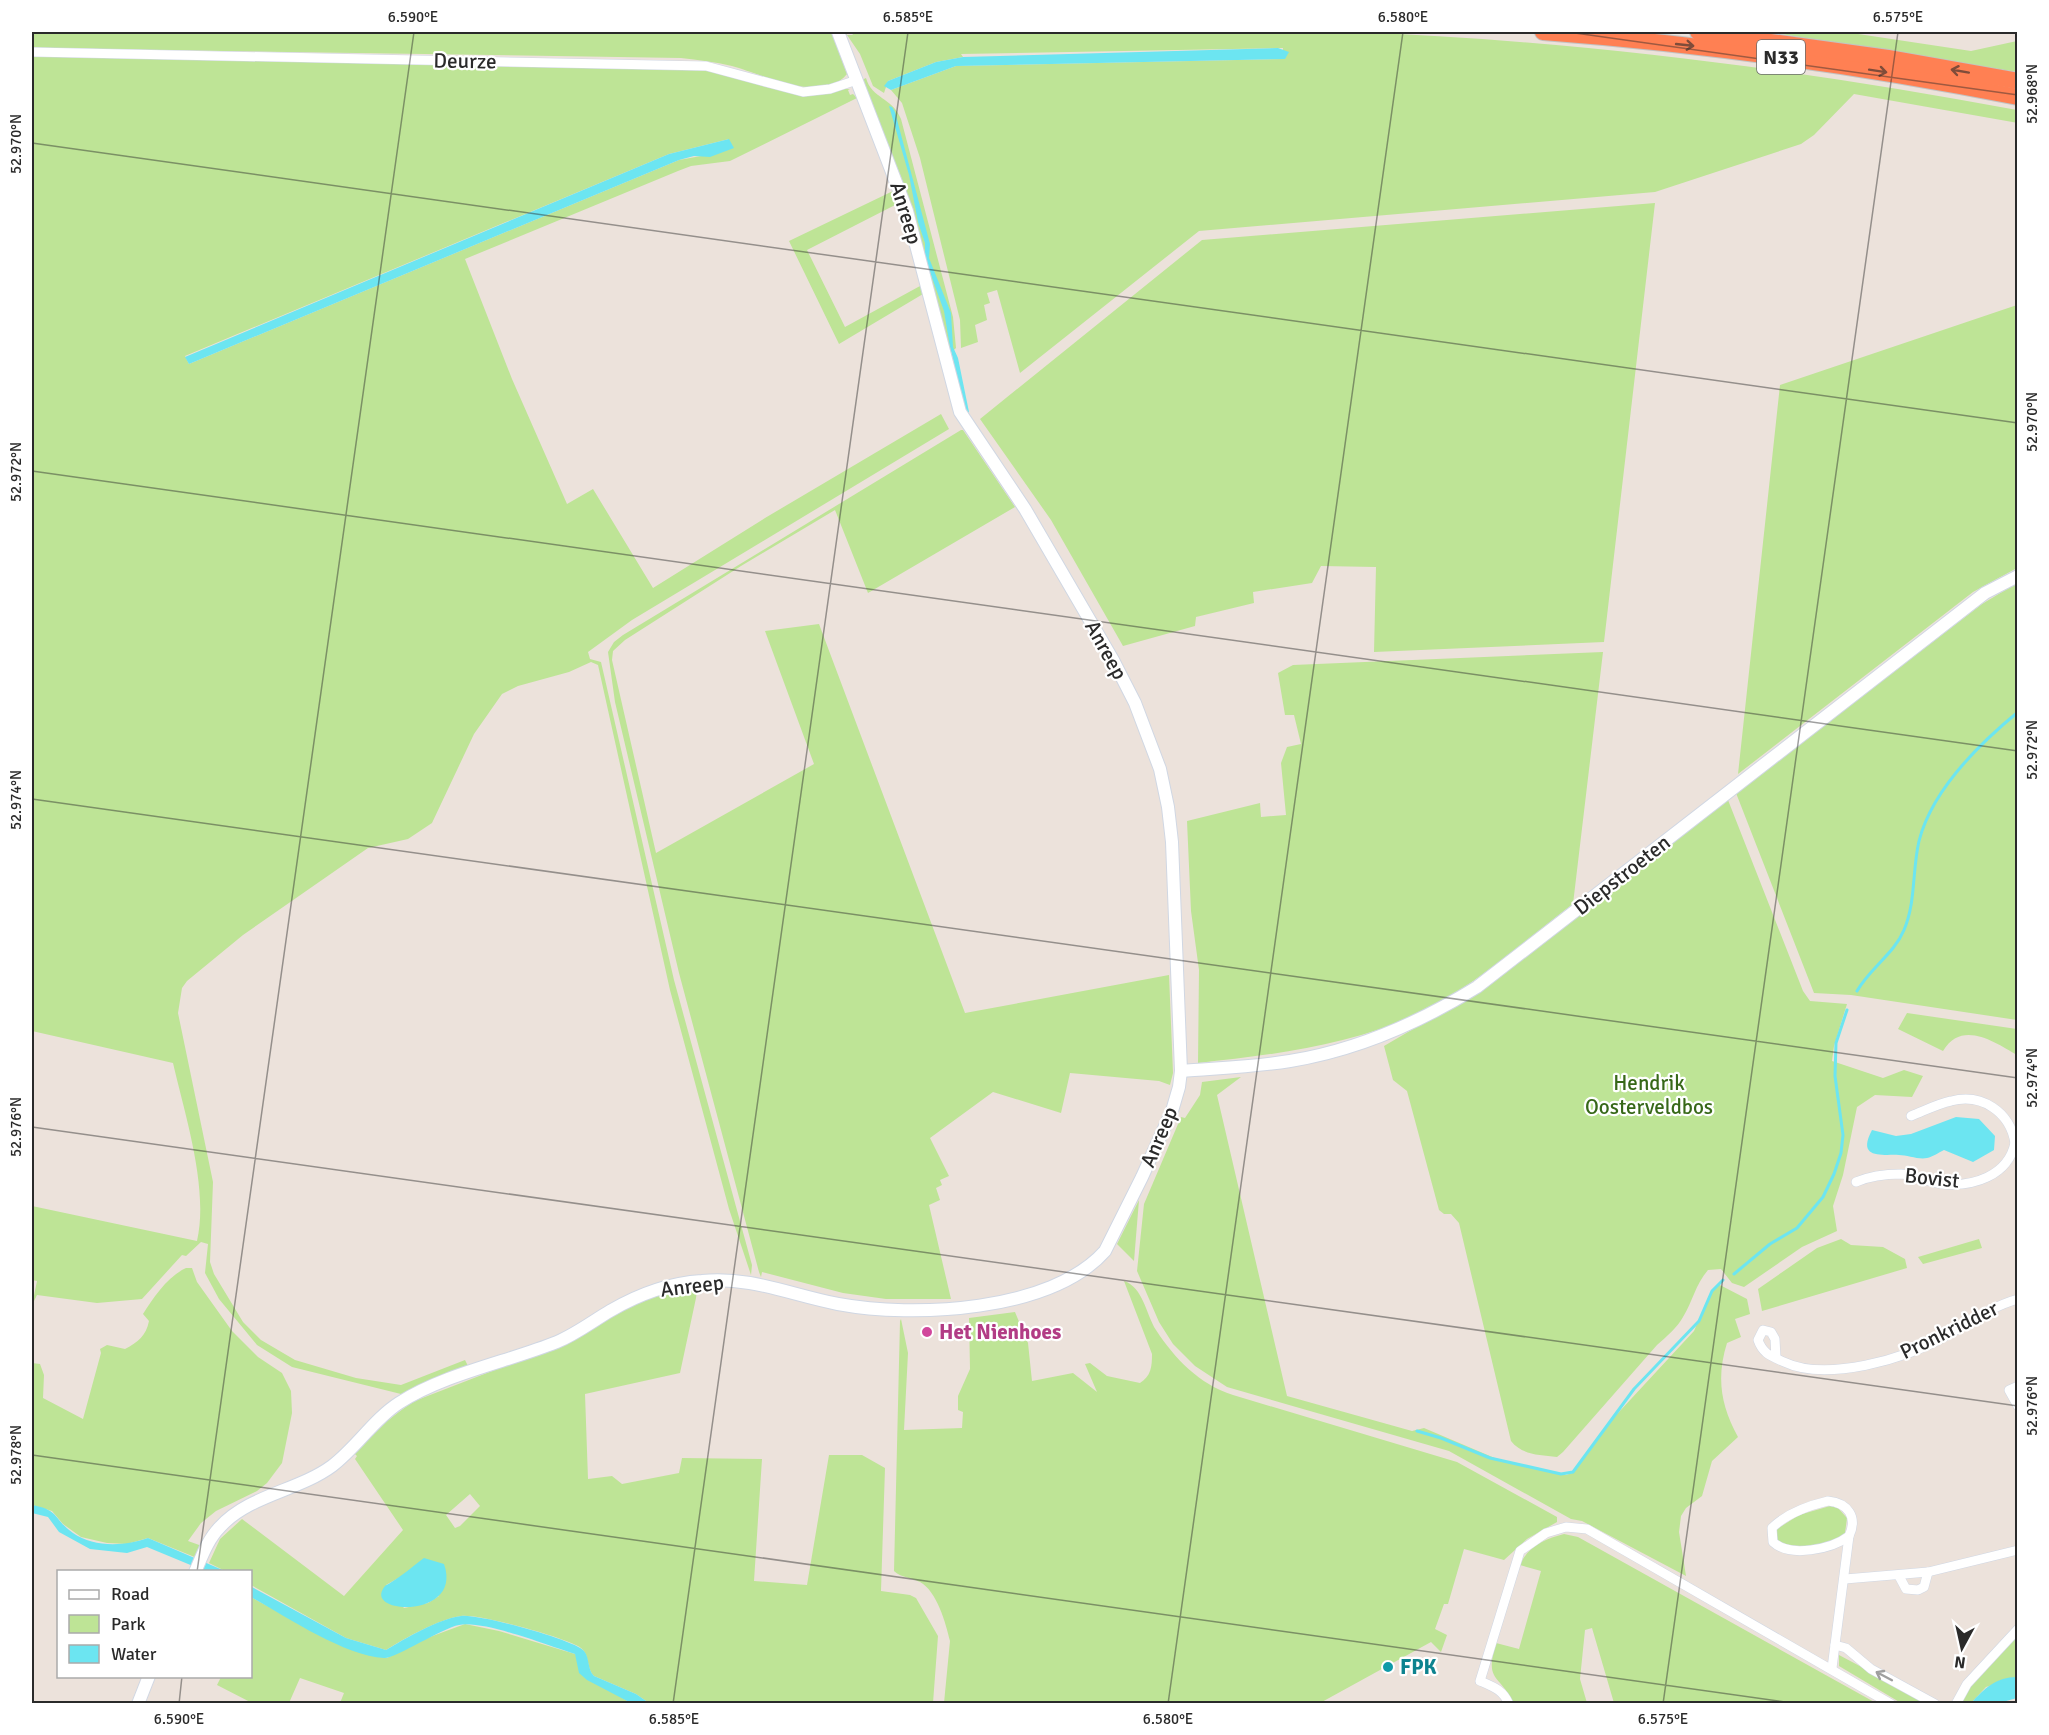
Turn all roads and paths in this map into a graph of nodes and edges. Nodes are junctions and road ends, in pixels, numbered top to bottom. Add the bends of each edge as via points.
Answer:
1 (838, 32) edge
2 (1543, 32) edge
3 (1698, 32) edge
4 (32, 52) edge
5 (857, 80) junction
6 (2018, 81) edge
7 (2018, 97) edge
8 (2018, 576) edge
9 (1181, 1071) junction
10 (1911, 1116) dead end
11 (2016, 1143) edge
12 (1863, 1166) dead end
13 (1867, 1177) junction
14 (1856, 1182) dead end
15 (2018, 1299) edge
16 (1776, 1358) dead end
17 (2018, 1386) edge
18 (2018, 1406) edge
19 (1850, 1536) junction
20 (2017, 1551) edge
21 (196, 1570) edge
22 (1928, 1572) junction
23 (1899, 1576) junction
24 (1845, 1579) junction
25 (2018, 1629) edge
26 (1835, 1646) junction
27 (1832, 1668) junction
28 (149, 1678) edge
29 (138, 1704) edge
30 (1509, 1704) edge
31 (1891, 1704) edge
32 (1935, 1704) edge
33 (1956, 1704) edge

1 - 5 street, Anreep
2 -> 7 highway, N33 via 1745,52
6 -> 3 highway, N33 via 1888,58
4 - 5 street, Deurze via 706,66 803,92
5 - 9 street, Anreep via 907,211 960,412 1025,509 1113,660 1155,752 1172,842
8 - 9 street, Diepstroeten via 1985,593 1485,980 1442,1009 1394,1032 1338,1051 1259,1065
9 - 21 street, Anreep via 1172,1111 1114,1234 1105,1251 1078,1275 992,1305 939,1309 839,1304 771,1286 728,1280 678,1283 655,1289 558,1341 431,1387 399,1403 330,1467 234,1515 214,1534
10 - 11 street, Bovist via 1950,1101 1980,1102 1996,1108 2007,1119
11 - 13 street, Bovist via 2012,1156 1996,1174 1964,1184 1941,1184 1903,1174
12 - 13 street
13 - 14 street, Bovist
15 - 16 street, Pronkridder via 1983,1313 1942,1339 1872,1364 1814,1370
17 - 18 street via 2009,1390
19 - 19 street via 1853,1520 1849,1509 1838,1502 1786,1517 1772,1528 1771,1534 1778,1546 1795,1550 1820,1548
19 - 24 street
20 - 22 street
22 - 23 street
22 - 23 street via 1924,1587 1918,1590 1906,1589
23 - 24 street
24 - 26 street
25 - 33 street via 1966,1684
26 - 27 street
32 -> 26 street via 1871,1669 1846,1648
27 - 30 street via 1587,1529 1566,1527 1546,1533 1520,1551 1513,1569 1480,1681 1497,1688
27 - 31 street
28 - 29 street

